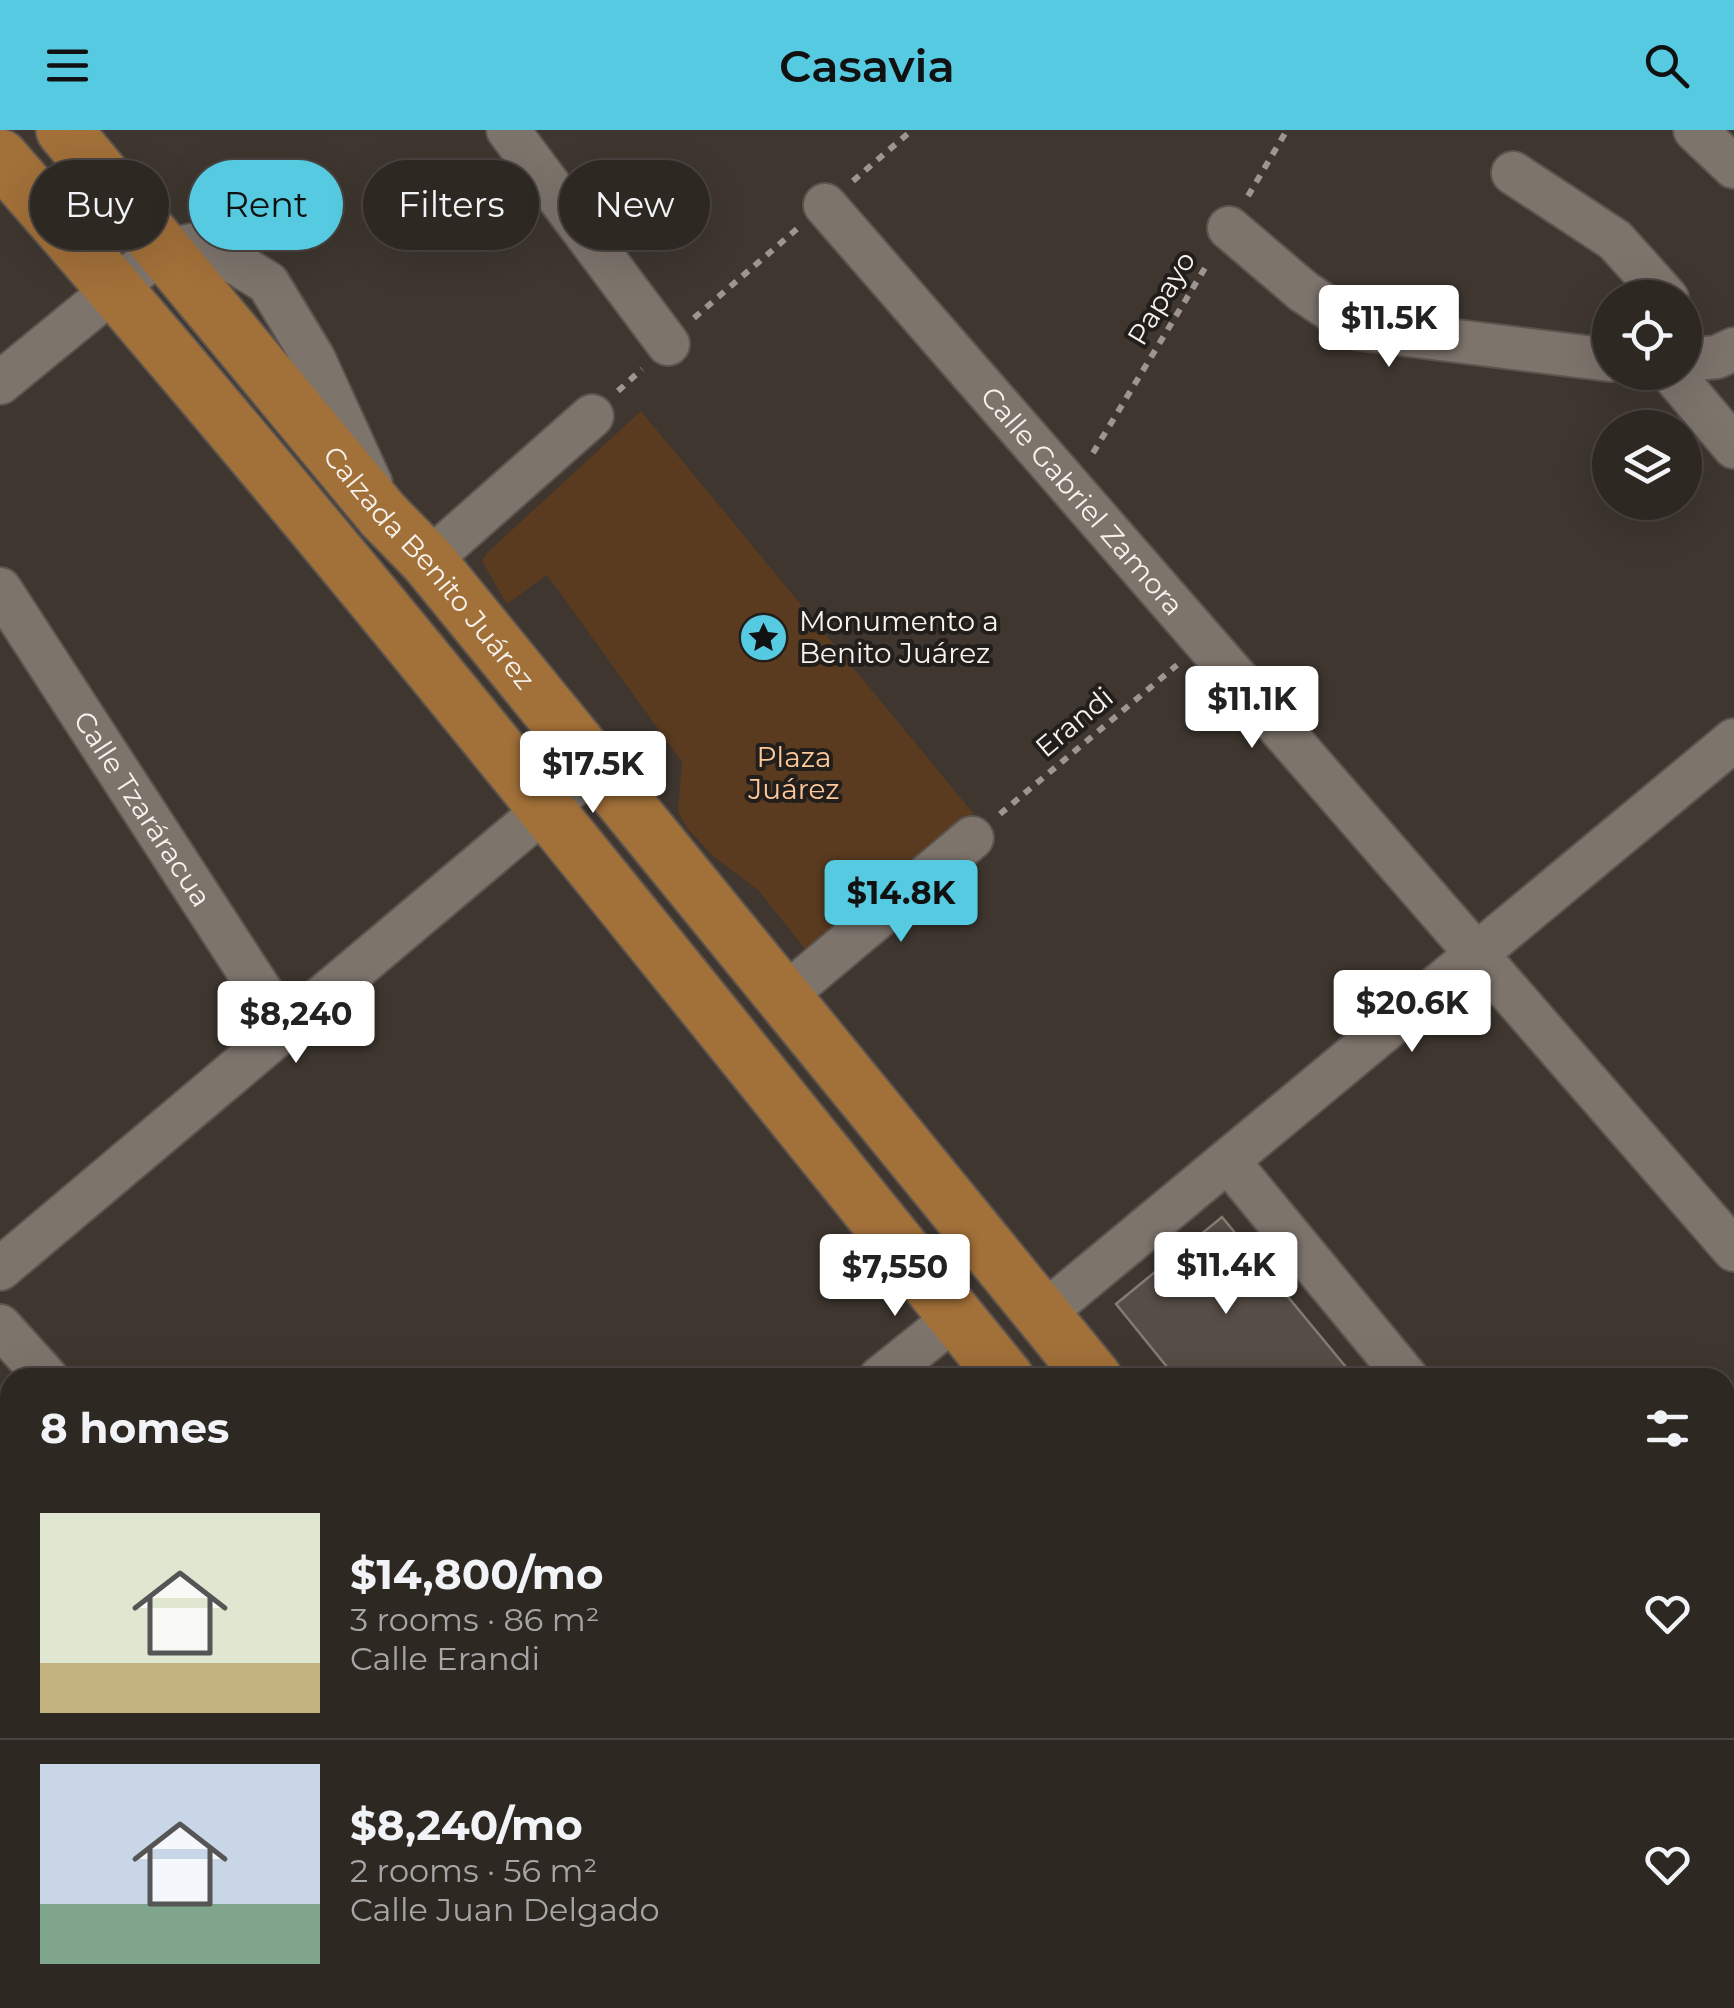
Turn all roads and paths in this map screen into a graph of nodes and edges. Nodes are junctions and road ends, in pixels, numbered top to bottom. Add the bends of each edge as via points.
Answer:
1 (64, 130) edge
2 (508, 130) edge
3 (1288, 130) edge
4 (1696, 130) edge
5 (0, 157) edge
6 (88, 160) edge
7 (1734, 166) edge
8 (1513, 173) dead end
9 (825, 205) dead end
10 (1230, 228) junction
11 (161, 250) joint
12 (1651, 280) edge
13 (116, 288) junction
14 (668, 344) dead end
15 (1592, 358) edge
16 (0, 383) edge
17 (1686, 390) edge
18 (592, 416) dead end
19 (1734, 447) edge
20 (1071, 488) junction
21 (428, 561) junction
22 (0, 588) edge
23 (1205, 641) junction
24 (1734, 740) edge
25 (594, 768) junction
26 (546, 809) junction
27 (972, 838) joint
28 (1477, 954) junction
29 (783, 997) junction
30 (285, 1028) junction
31 (1228, 1161) junction
32 (1734, 1250) edge
33 (0, 1269) edge
34 (1043, 1314) junction
35 (956, 1317) junction
36 (0, 1326) edge
37 (38, 1368) edge
38 (892, 1368) edge
39 (998, 1368) edge
40 (1086, 1368) edge
41 (1400, 1368) edge

1 - 6 main road, Calzada Benito Juárez
2 - 14 street
3 - 10 path, Papayo
4 - 7 street
5 - 13 main road
8 - 12 street via 1615,240
9 - 20 street, Calle Gabriel Zamora
10 - 15 street via 1304,292 1360,329
10 - 20 path, Papayo
11 - 13 street
11 - 21 main road, Calzada Benito Juárez
13 - 16 street
13 - 26 main road
17 - 19 street
18 - 21 street
20 - 23 street, Calle Gabriel Zamora
21 - 25 main road, Calzada Benito Juárez
22 - 30 street, Calle Tzaráracua
23 - 27 path, Erandi
23 - 28 street, Calle Gabriel Zamora
24 - 28 street
25 - 26 street
25 - 29 main road, Calzada Benito Juárez
26 - 30 street
26 - 35 main road
27 - 29 street
28 - 31 street
28 - 32 street, Calle Gabriel Zamora
29 - 34 main road, Calzada Benito Juárez
30 - 33 street
31 - 34 street
31 - 41 street
34 - 40 main road, Calzada Benito Juárez
35 - 38 street
35 - 39 main road
36 - 37 street

